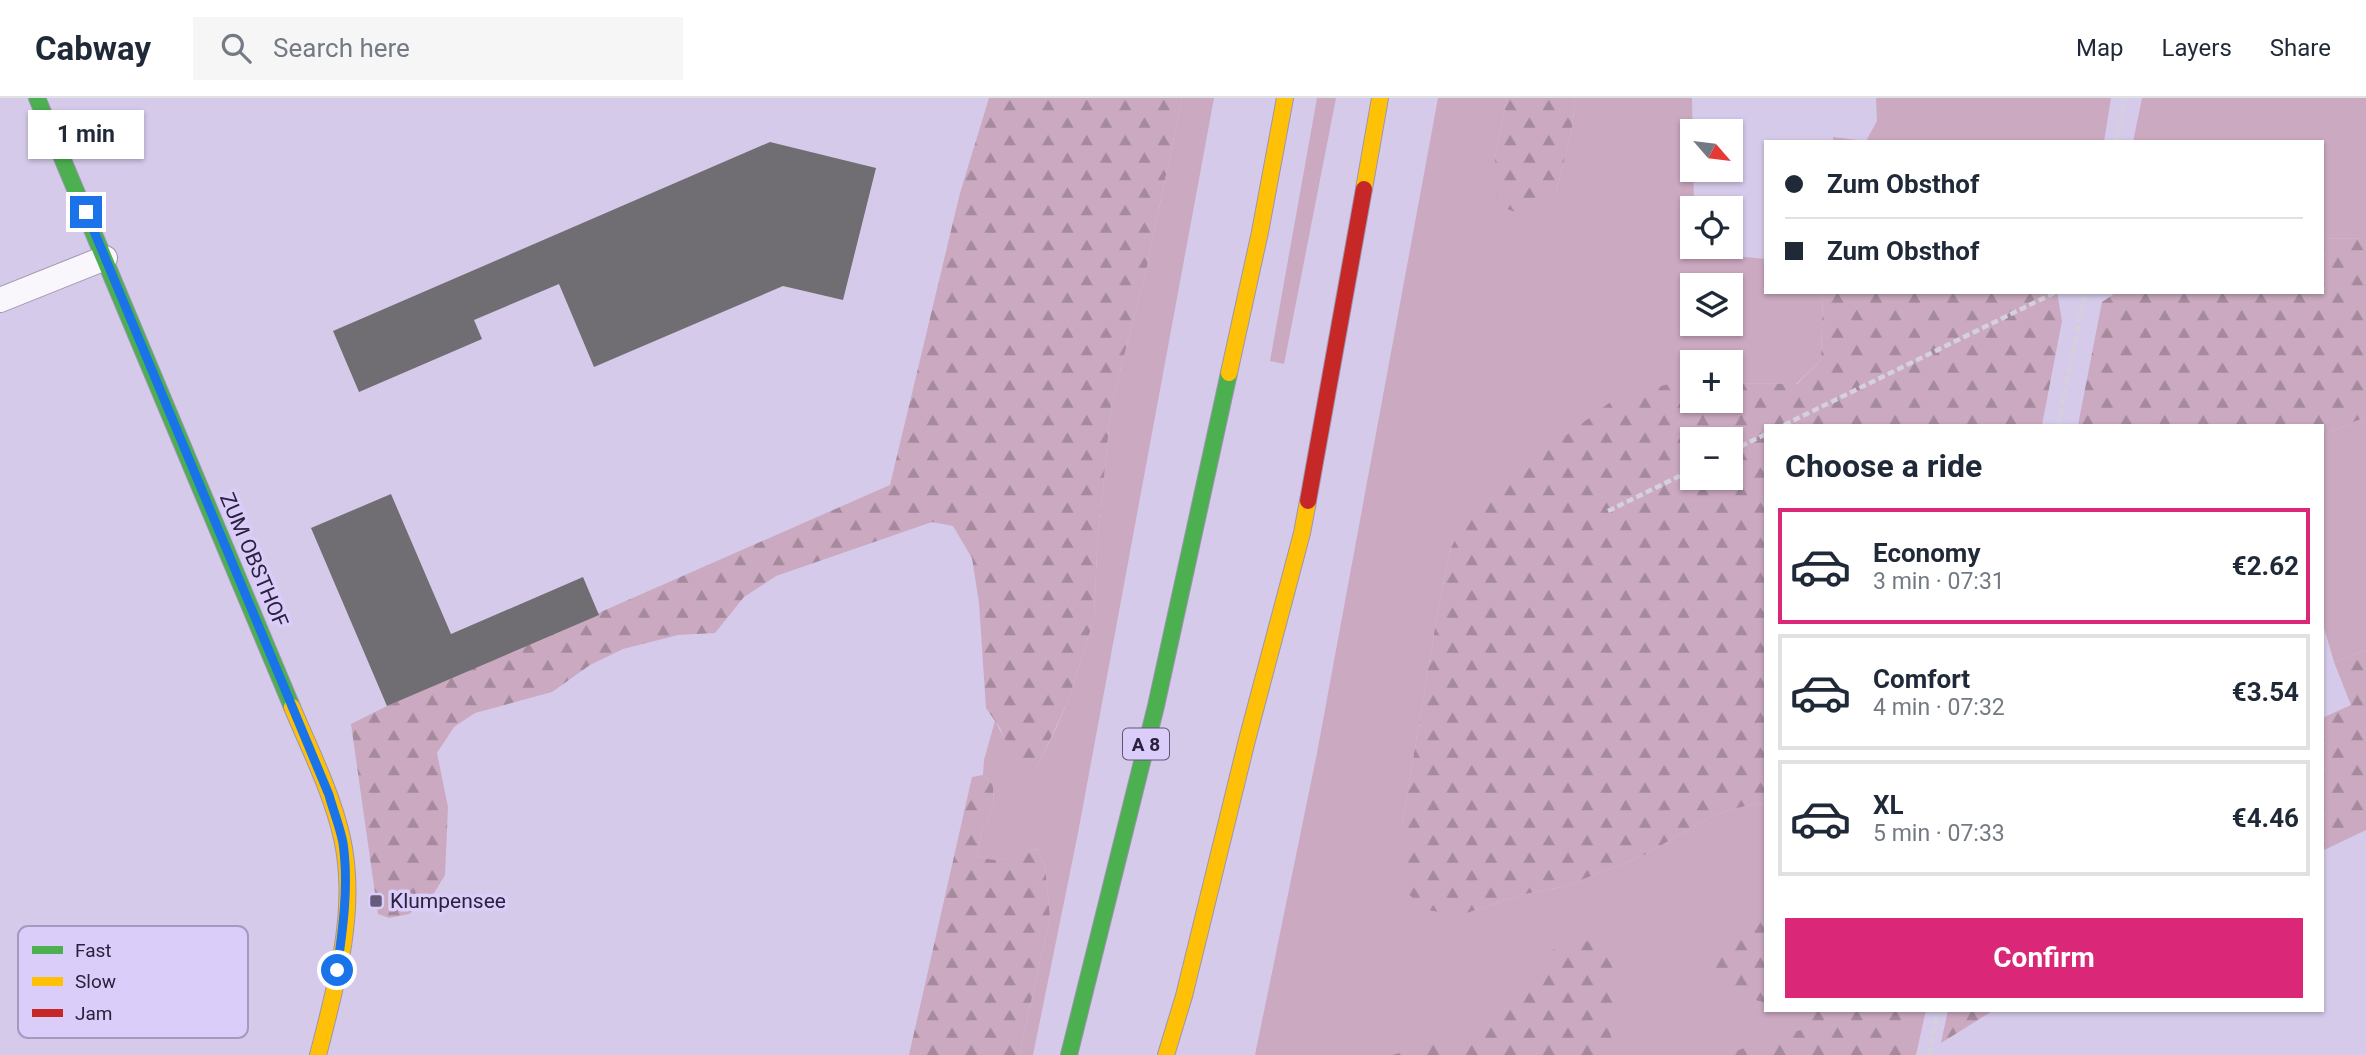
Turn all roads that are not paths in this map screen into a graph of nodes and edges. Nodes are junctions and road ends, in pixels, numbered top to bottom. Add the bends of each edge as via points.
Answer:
1 (37, 98) edge
2 (1286, 98) edge
3 (1380, 98) edge
4 (105, 258) junction
5 (0, 300) edge
6 (318, 1055) edge
7 (1069, 1055) edge
8 (1166, 1055) edge

1 - 4 main road, ZUM OBSTHOF
2 - 7 main road, A 8 via 1156,706
3 - 8 main road via 1302,533
4 - 5 lane
4 - 6 main road, ZUM OBSTHOF via 329,795 342,841 344,926

